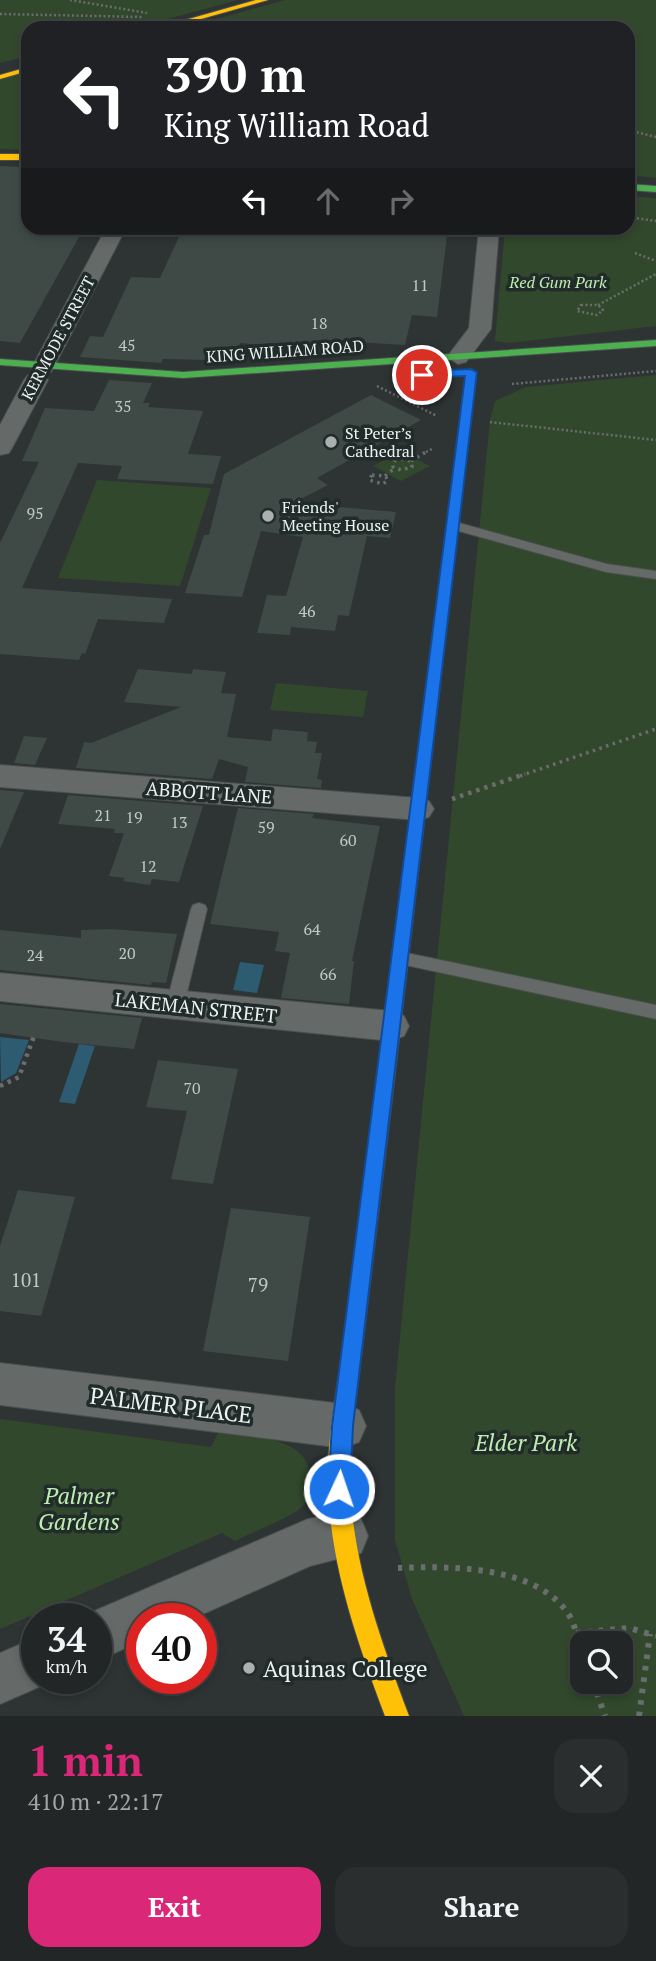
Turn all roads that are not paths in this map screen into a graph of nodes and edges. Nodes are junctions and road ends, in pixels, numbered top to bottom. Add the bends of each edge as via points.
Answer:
1 (264, 0) edge
2 (167, 21) edge
3 (21, 66) edge
4 (0, 71) edge
5 (21, 71) edge
6 (0, 77) edge
7 (0, 155) edge
8 (21, 157) edge
9 (635, 188) edge
10 (656, 189) edge
11 (112, 235) edge
12 (488, 235) edge
13 (480, 329) junction
14 (656, 343) edge
15 (523, 353) junction
16 (656, 359) edge
17 (0, 362) edge
18 (465, 365) junction
19 (39, 373) junction
20 (0, 375) edge
21 (0, 449) edge
22 (453, 525) junction
23 (656, 575) edge
24 (0, 776) edge
25 (418, 809) junction
26 (199, 909) dead end
27 (400, 957) junction
28 (0, 987) edge
29 (175, 1005) junction
30 (656, 1012) edge
31 (391, 1026) junction
32 (0, 1384) edge
33 (343, 1426) junction
34 (344, 1536) junction
35 (112, 1629) edge
36 (21, 1669) edge
37 (0, 1679) edge
38 (397, 1716) edge

1 - 2 main road
3 - 4 main road
5 - 6 main road
7 - 8 main road
9 - 10 main road
11 - 19 street, KERMODE STREET
12 - 13 street
13 - 15 street via 498,349
13 - 18 street
14 - 15 main road
15 - 18 main road
16 - 18 main road, KING WILLIAM ROAD
17 - 19 main road, KING WILLIAM ROAD
18 - 19 main road, KING WILLIAM ROAD via 177,389
18 - 22 main road via 466,419
19 - 20 main road, KING WILLIAM ROAD
19 - 21 street, KERMODE STREET
22 - 23 lane via 606,568
22 - 25 main road
24 - 25 street, ABBOTT LANE
25 - 27 main road
26 - 29 lane
27 - 30 lane
27 - 31 main road
28 - 29 street, LAKEMAN STREET
29 - 31 street, LAKEMAN STREET
31 - 33 main road
32 - 33 street, PALMER PLACE
33 - 34 main road via 339,1489
34 - 35 street via 307,1543
34 - 38 main road via 370,1647
36 - 37 street

